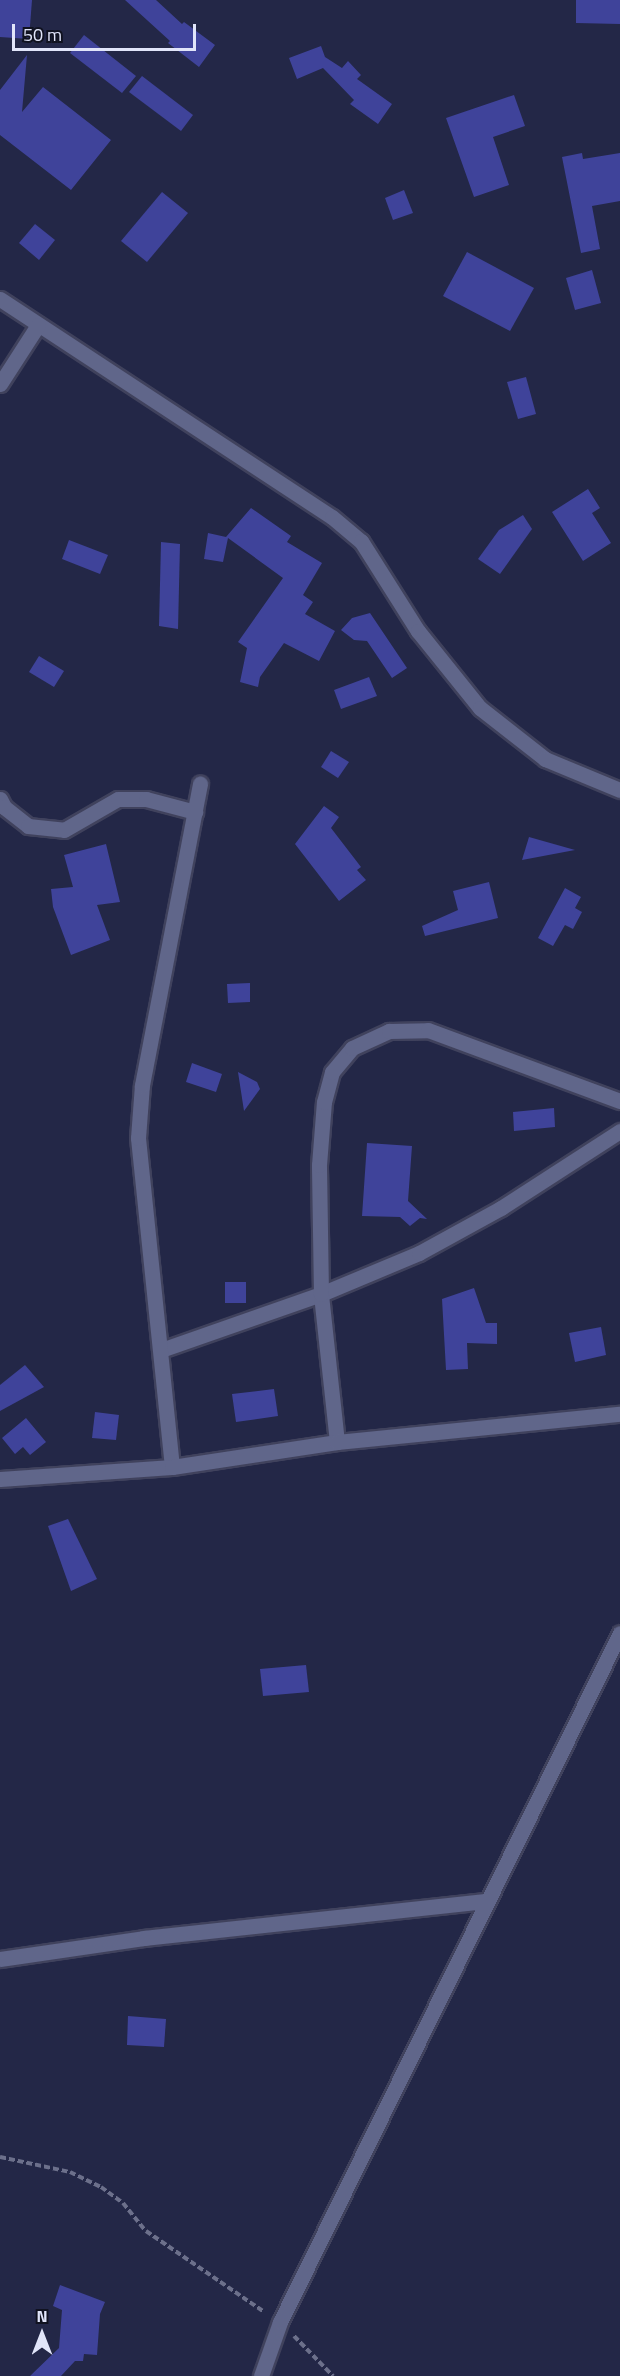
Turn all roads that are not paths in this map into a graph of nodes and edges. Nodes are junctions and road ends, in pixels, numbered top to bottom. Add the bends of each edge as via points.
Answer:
1 (0, 299) edge
2 (38, 325) junction
3 (0, 384) edge
4 (200, 784) dead end
5 (620, 790) edge
6 (0, 799) edge
7 (195, 812) junction
8 (620, 1101) edge
9 (620, 1131) edge
10 (321, 1294) junction
11 (161, 1350) junction
12 (620, 1414) edge
13 (337, 1442) junction
14 (172, 1467) junction
15 (0, 1479) edge
16 (620, 1633) edge
17 (487, 1900) junction
18 (0, 1959) edge
19 (261, 2376) edge

1 - 2 street
2 - 3 street
2 - 5 street via 332,517 361,542 418,631 480,708 545,759
4 - 7 street
6 - 7 street via 28,826 64,830 118,799 146,799
7 - 11 street via 142,1085 138,1138 142,1209
8 - 10 street via 428,1030 389,1031 352,1048 332,1072 324,1102 319,1165
9 - 10 street via 582,1159 440,1241
10 - 11 street
10 - 13 street
11 - 14 street
12 - 13 street
13 - 14 street
14 - 15 street
16 - 17 street
17 - 18 street via 144,1938
17 - 19 street via 280,2322

